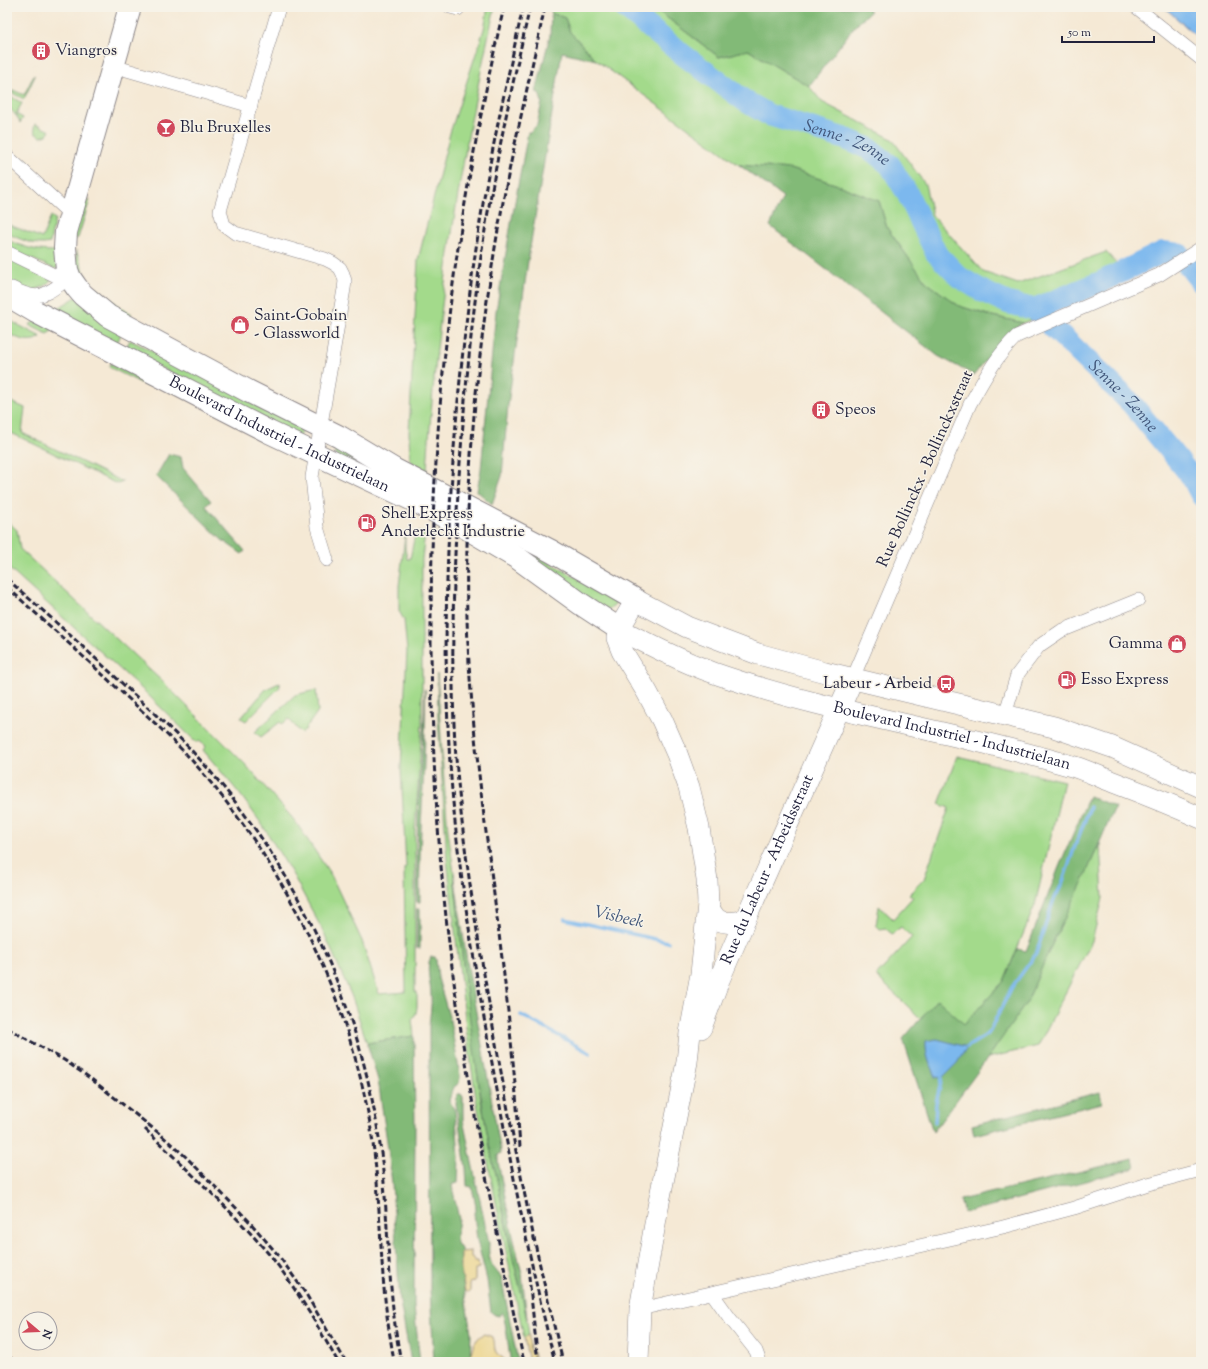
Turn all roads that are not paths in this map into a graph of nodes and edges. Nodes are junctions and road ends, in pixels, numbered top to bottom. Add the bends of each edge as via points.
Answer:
1 (130, 7) edge
2 (279, 7) edge
3 (1136, 7) edge
4 (1201, 59) edge
5 (113, 66) junction
6 (251, 106) junction
7 (7, 156) edge
8 (70, 214) junction
9 (1201, 248) edge
10 (7, 252) edge
11 (70, 278) junction
12 (7, 285) edge
13 (7, 295) edge
14 (321, 427) junction
15 (316, 454) junction
16 (327, 560) dead end
17 (636, 600) junction
18 (1138, 600) dead end
19 (619, 629) junction
20 (852, 678) junction
21 (839, 708) junction
22 (1006, 715) junction
23 (1201, 787) edge
24 (1199, 814) edge
25 (708, 904) junction
26 (744, 920) junction
27 (703, 964) junction
28 (725, 966) junction
29 (687, 1062) junction
30 (1201, 1170) edge
31 (712, 1293) junction
32 (640, 1309) junction
33 (638, 1362) edge
34 (760, 1362) edge

1 - 5 highway
2 - 6 street
3 - 4 street
5 - 6 street
5 - 8 highway
6 - 14 street via 220,211 224,225 235,232 326,259 340,268 345,281
7 - 8 street
8 - 11 highway via 64,248
9 - 20 street, Rue Bollinckx - Bollinckxstraat via 1159,275 1017,336 1008,344 987,373 970,404
10 - 11 street via 56,276
11 - 12 street via 43,295 35,296
11 - 14 highway, Boulevard Industriel - Industrielaan via 83,295 108,316 241,388
13 - 15 highway, Boulevard Industriel - Industrielaan
14 - 15 street
14 - 17 highway, Boulevard Industriel - Industrielaan via 395,470 544,547
15 - 16 street via 312,477 313,496 317,527
15 - 19 highway, Boulevard Industriel - Industrielaan via 468,529 519,559
17 - 19 main road
17 - 20 main road, Boulevard Industriel - Industrielaan via 687,627 725,642 787,662
18 - 22 street via 1061,631 1039,646 1017,676
19 - 21 main road, Boulevard Industriel - Industrielaan via 712,672 783,695
19 - 25 main road via 617,638 622,651 662,720 689,787 699,828
20 - 21 main road, Rue du Labeur - Arbeidsstraat
20 - 22 main road, Boulevard Industriel - Industrielaan
21 - 24 main road, Boulevard Industriel - Industrielaan via 1077,767
21 - 26 main road, Rue du Labeur - Arbeidsstraat
22 - 23 main road, Boulevard Industriel - Industrielaan via 1054,727 1112,747
25 - 26 main road via 714,917 721,921
25 - 27 main road
26 - 28 main road, Rue du Labeur - Arbeidsstraat
27 - 28 main road
27 - 29 main road
28 - 29 main road, Rue du Labeur - Arbeidsstraat
29 - 32 main road
30 - 31 street via 1003,1227
31 - 32 street
31 - 34 street via 756,1351
32 - 33 main road

